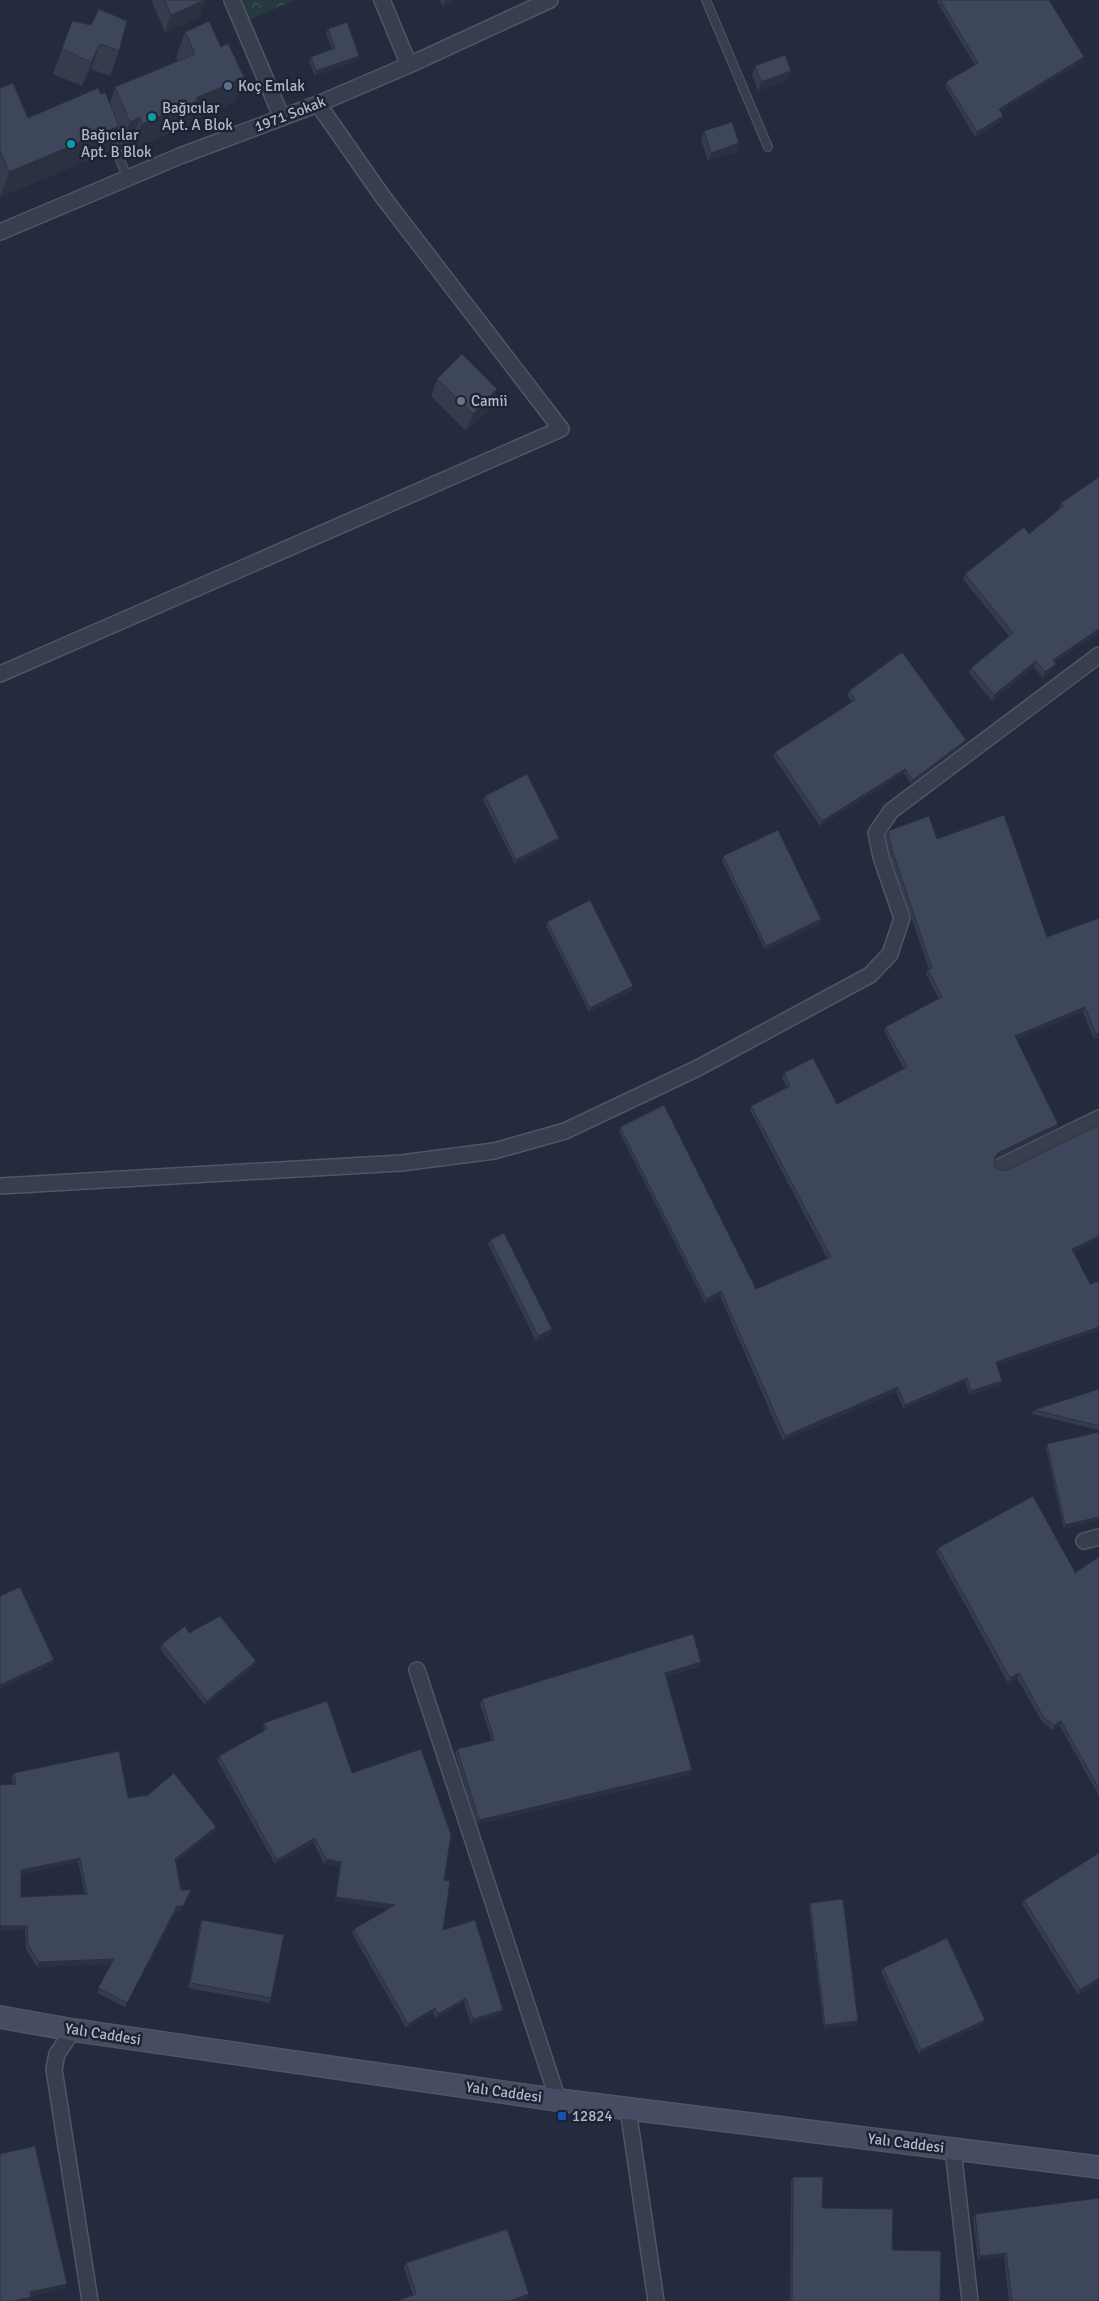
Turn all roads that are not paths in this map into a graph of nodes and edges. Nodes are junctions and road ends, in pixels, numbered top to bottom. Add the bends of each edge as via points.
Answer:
1 (232, 0) edge
2 (382, 0) edge
3 (550, 0) edge
4 (706, 0) edge
5 (409, 65) junction
6 (318, 104) junction
7 (282, 118) junction
8 (106, 125) edge
9 (768, 147) dead end
10 (128, 179) junction
11 (0, 232) edge
12 (1099, 656) edge
13 (0, 674) edge
14 (1099, 1118) edge
15 (1001, 1166) dead end
16 (0, 1186) edge
17 (1099, 1537) edge
18 (1084, 1541) dead end
19 (417, 1670) dead end
20 (0, 2017) edge
21 (73, 2030) junction
22 (558, 2100) junction
23 (628, 2109) junction
24 (953, 2149) junction
25 (1099, 2167) edge
26 (90, 2301) edge
27 (656, 2301) edge
28 (970, 2301) edge

1 - 7 street
2 - 5 street
3 - 5 street, 1971 Sokak
4 - 9 lane
5 - 6 street, 1971 Sokak
6 - 7 street, 1971 Sokak
6 - 13 street via 383,197 561,429
7 - 10 street, 1971 Sokak
8 - 10 lane
10 - 11 street, 1971 Sokak
12 - 16 street via 890,811 876,833 902,918 890,954 870,975 698,1068 565,1131 494,1151 400,1163
14 - 15 street
17 - 18 street
19 - 22 street
20 - 21 street, Yalı Caddesi
21 - 22 street, Yalı Caddesi
21 - 26 street via 57,2054 54,2069
22 - 23 street, Yalı Caddesi
23 - 24 street, Yalı Caddesi
23 - 27 street
24 - 25 street, Yalı Caddesi
24 - 28 street

